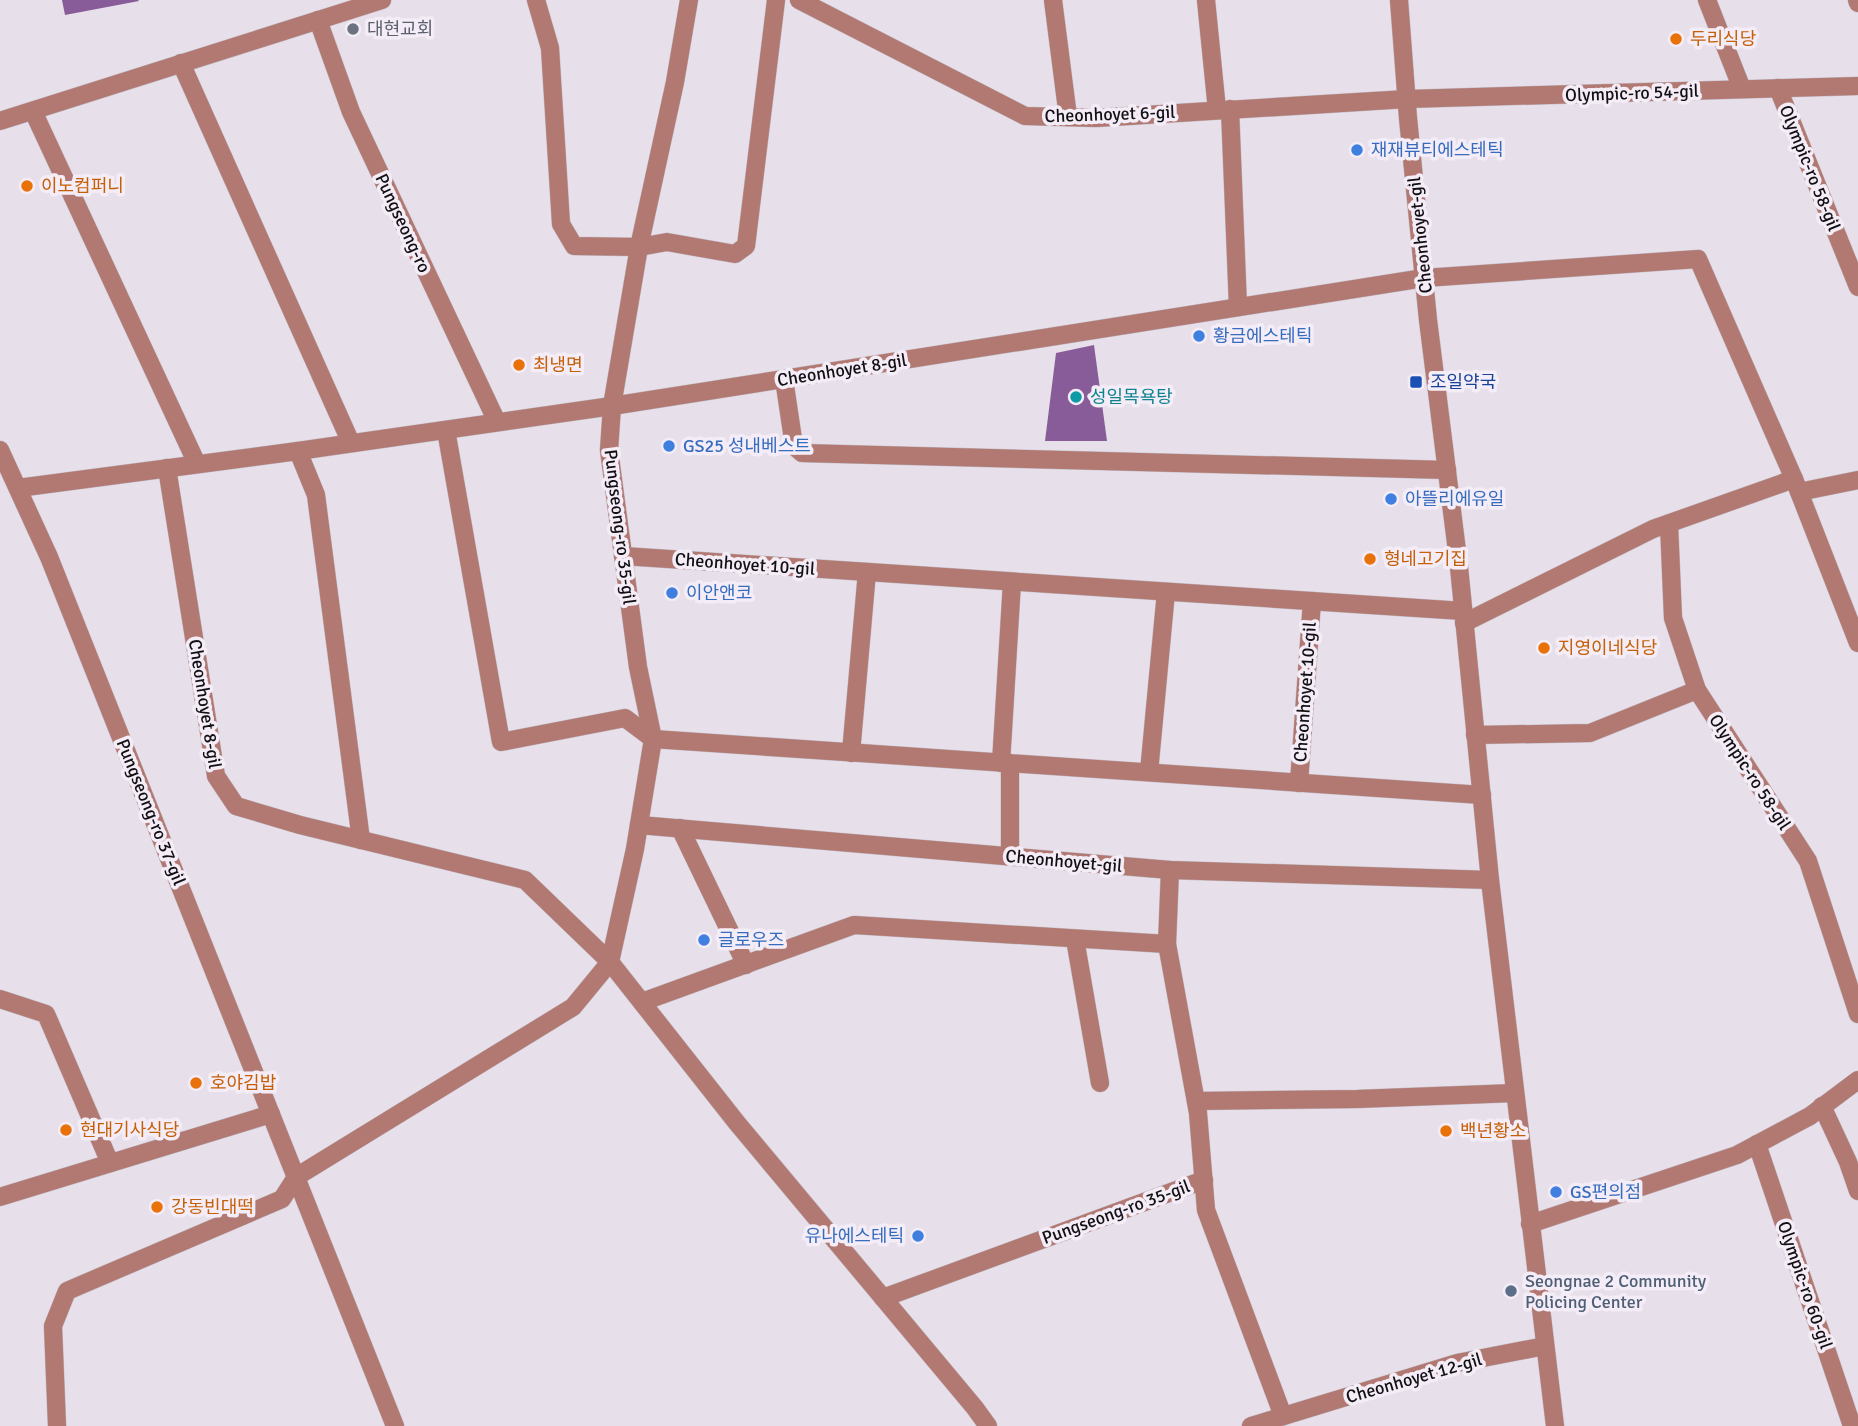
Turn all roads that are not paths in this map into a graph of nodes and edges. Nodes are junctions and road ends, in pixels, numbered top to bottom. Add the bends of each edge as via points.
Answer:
1 (382, 0) edge
2 (536, 0) edge
3 (689, 0) edge
4 (776, 0) edge
5 (799, 0) edge
6 (1053, 0) edge
7 (1206, 0) edge
8 (1399, 0) edge
9 (1707, 0) edge
10 (318, 20) junction
11 (181, 63) junction
12 (1858, 86) edge
13 (1778, 88) junction
14 (1742, 89) junction
15 (1407, 99) junction
16 (1223, 110) junction
17 (33, 111) junction
18 (1068, 117) junction
19 (0, 121) edge
20 (639, 247) junction
21 (1424, 278) junction
22 (1858, 287) edge
23 (1238, 307) junction
24 (784, 379) junction
25 (612, 406) junction
26 (497, 422) junction
27 (446, 430) junction
28 (351, 443) junction
29 (0, 450) edge
30 (298, 451) junction
31 (197, 464) junction
32 (167, 468) junction
33 (1447, 470) junction
34 (1858, 480) edge
35 (1797, 485) junction
36 (18, 488) junction
37 (1669, 524) junction
38 (623, 556) junction
39 (867, 572) junction
40 (1013, 582) junction
41 (1166, 592) junction
42 (1312, 601) junction
43 (1463, 617) junction
44 (1858, 642) edge
45 (1697, 690) junction
46 (1475, 735) junction
47 (653, 739) junction
48 (851, 752) junction
49 (1006, 763) junction
50 (1149, 772) junction
51 (1299, 783) junction
52 (1482, 795) junction
53 (639, 825) junction
54 (680, 828) junction
55 (361, 840) junction
56 (1010, 856) junction
57 (1170, 870) junction
58 (1490, 880) junction
59 (1075, 939) junction
60 (1167, 944) junction
61 (610, 962) junction
62 (746, 965) junction
63 (0, 999) edge
64 (642, 1002) junction
65 (1858, 1014) edge
66 (1858, 1080) edge
67 (1100, 1083) dead end
68 (1515, 1093) junction
69 (1196, 1101) junction
70 (1822, 1107) junction
71 (271, 1114) junction
72 (1757, 1144) junction
73 (110, 1163) junction
74 (296, 1177) junction
75 (1204, 1180) junction
76 (1858, 1191) edge
77 (0, 1197) edge
78 (1530, 1224) junction
79 (883, 1298) junction
80 (1545, 1346) junction
81 (1283, 1416) junction
82 (58, 1426) edge
83 (395, 1426) edge
84 (988, 1426) edge
85 (1251, 1426) edge
86 (1555, 1426) edge
87 (1852, 1426) edge

1 - 10 street
2 - 20 street via 550,48 561,223 574,246
3 - 20 street, Pungseong-ro 35-gil
4 - 20 street via 746,246 735,254 667,242
5 - 18 street, Cheonhoyet 6-gil via 1025,116
6 - 18 street
7 - 16 street
8 - 15 street, Cheonhoyet-gil
9 - 14 street
10 - 11 street
10 - 26 street, Pungseong-ro via 351,113
11 - 17 street
11 - 28 street
12 - 13 street, Olympic-ro 54-gil
13 - 14 street, Olympic-ro 54-gil
13 - 22 street, Olympic-ro 58-gil
14 - 15 street, Olympic-ro 54-gil
15 - 16 street, Cheonhoyet 6-gil
15 - 21 street, Cheonhoyet-gil
16 - 18 street, Cheonhoyet 6-gil
16 - 23 street
17 - 19 street
17 - 31 street
20 - 25 street, Pungseong-ro 35-gil
21 - 23 street, Cheonhoyet 8-gil
21 - 33 street, Cheonhoyet-gil
21 - 35 street via 1699,259
23 - 24 street, Cheonhoyet 8-gil
24 - 25 street, Cheonhoyet 8-gil
24 - 33 street via 794,446 803,453
25 - 26 street, Cheonhoyet 8-gil
25 - 38 street, Pungseong-ro 35-gil via 609,450
26 - 27 street, Cheonhoyet 8-gil
27 - 28 street, Cheonhoyet 8-gil
27 - 47 street via 501,742 625,718
28 - 30 street, Cheonhoyet 8-gil
29 - 36 street, Pungseong-ro 37-gil
30 - 31 street, Cheonhoyet 8-gil
30 - 55 street via 316,495
31 - 32 street, Cheonhoyet 8-gil
32 - 36 street, Cheonhoyet 8-gil
32 - 55 street, Cheonhoyet 8-gil via 216,776 236,806
33 - 43 street, Cheonhoyet-gil
34 - 35 street
35 - 37 street
35 - 44 street
36 - 71 street, Pungseong-ro 37-gil
37 - 43 street
37 - 45 street, Olympic-ro 58-gil via 1673,618
38 - 39 street, Cheonhoyet 10-gil
38 - 47 street, Pungseong-ro 35-gil
39 - 40 street, Cheonhoyet 10-gil
39 - 48 street
40 - 41 street, Cheonhoyet 10-gil
40 - 49 street
41 - 42 street, Cheonhoyet 10-gil
41 - 50 street
42 - 43 street, Cheonhoyet 10-gil
42 - 51 street, Cheonhoyet 10-gil
43 - 46 street, Cheonhoyet-gil
45 - 46 street via 1590,733
45 - 65 street, Olympic-ro 58-gil via 1808,861
46 - 52 street, Cheonhoyet-gil
47 - 48 street
47 - 53 street, Pungseong-ro 35-gil
48 - 49 street
49 - 50 street
49 - 56 street
50 - 51 street
51 - 52 street
52 - 58 street, Cheonhoyet-gil
53 - 54 street, Cheonhoyet-gil
53 - 61 street, Pungseong-ro 35-gil
54 - 56 street, Cheonhoyet-gil
54 - 62 street
55 - 61 street, Cheonhoyet 8-gil via 525,880
56 - 57 street, Cheonhoyet-gil
57 - 58 street, Cheonhoyet-gil
57 - 60 street, Pungseong-ro 35-gil
58 - 68 street, Cheonhoyet-gil
59 - 60 street
59 - 62 street via 854,925
59 - 67 street
60 - 69 street, Pungseong-ro 35-gil
61 - 64 street
61 - 74 street via 573,1007
62 - 64 street
63 - 73 street via 46,1014
64 - 79 street
66 - 70 street
68 - 69 street
68 - 78 street, Cheonhoyet-gil
69 - 75 street, Pungseong-ro 35-gil
70 - 72 street
70 - 76 street
71 - 73 street
71 - 74 street, Pungseong-ro 37-gil
72 - 78 street via 1737,1155
72 - 87 street, Olympic-ro 60-gil
73 - 77 street
74 - 82 street via 282,1199 67,1291 53,1326
74 - 83 street, Pungseong-ro 37-gil
75 - 79 street, Pungseong-ro 35-gil
75 - 81 street via 1206,1210
78 - 80 street, Cheonhoyet-gil
79 - 84 street
80 - 81 street, Cheonhoyet 12-gil via 1457,1363
80 - 86 street, Cheonhoyet-gil
81 - 85 street, Cheonhoyet 12-gil

